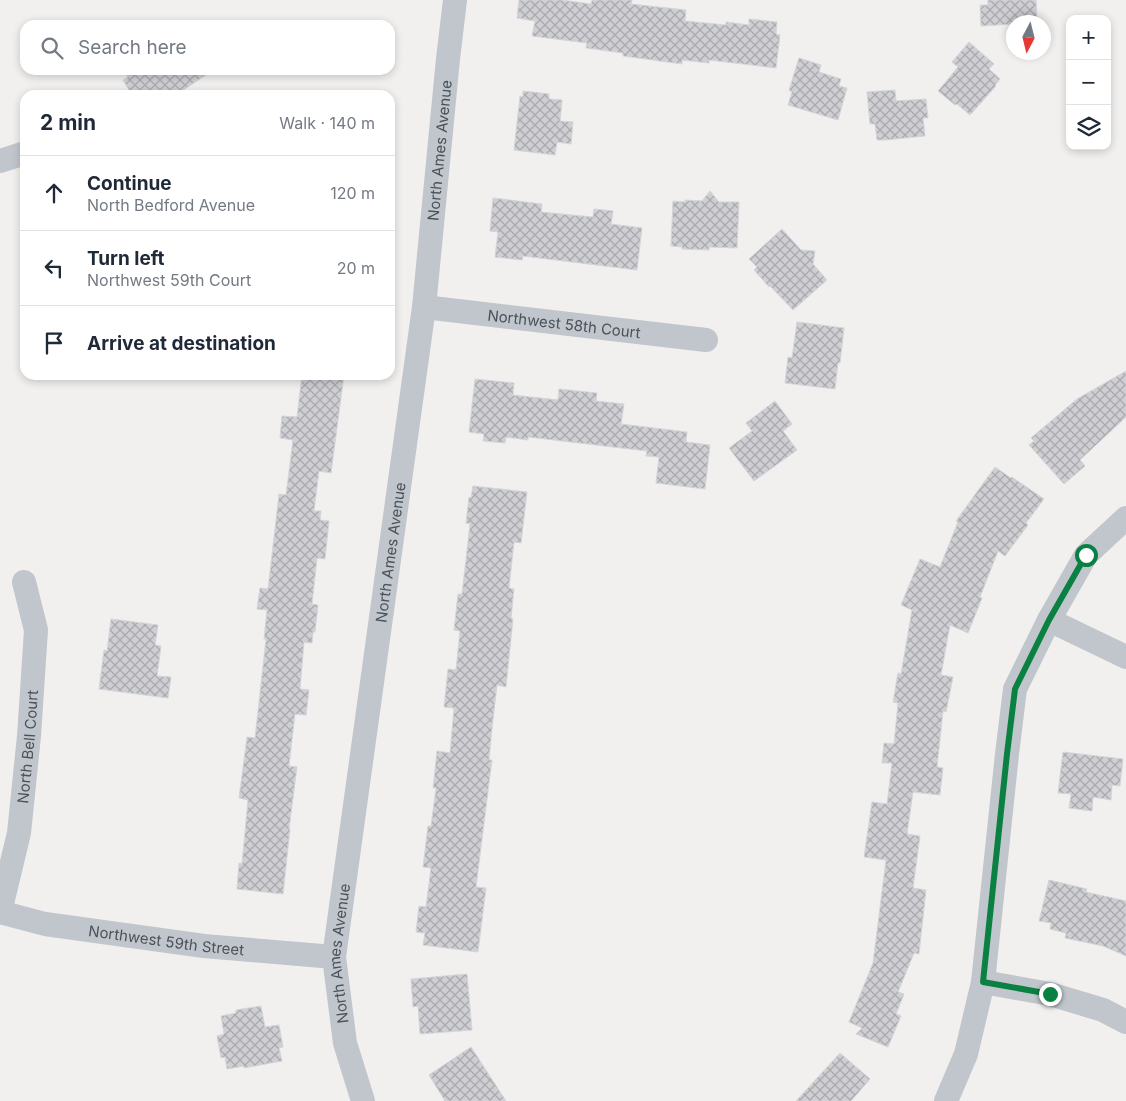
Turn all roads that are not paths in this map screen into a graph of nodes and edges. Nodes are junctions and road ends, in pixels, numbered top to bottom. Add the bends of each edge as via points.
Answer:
1 (455, 0) edge
2 (20, 155) edge
3 (0, 161) edge
4 (424, 306) junction
5 (706, 340) dead end
6 (1126, 518) edge
7 (24, 582) dead end
8 (1049, 620) junction
9 (1126, 657) edge
10 (0, 912) edge
11 (334, 957) junction
12 (983, 982) junction
13 (1126, 1022) edge
14 (363, 1101) edge
15 (946, 1101) edge

1 - 4 street, North Ames Avenue
2 - 3 street
4 - 5 street, Northwest 58th Court
4 - 11 street, North Ames Avenue
6 - 8 street via 1086,555
7 - 10 street, North Bell Court via 36,630 29,736 19,833
8 - 9 street
8 - 12 street via 1015,689
10 - 11 street, Northwest 59th Street via 45,924 204,946
11 - 14 street, North Ames Avenue via 345,1044
12 - 13 street via 1050,994 1103,1010
12 - 15 street via 966,1054

